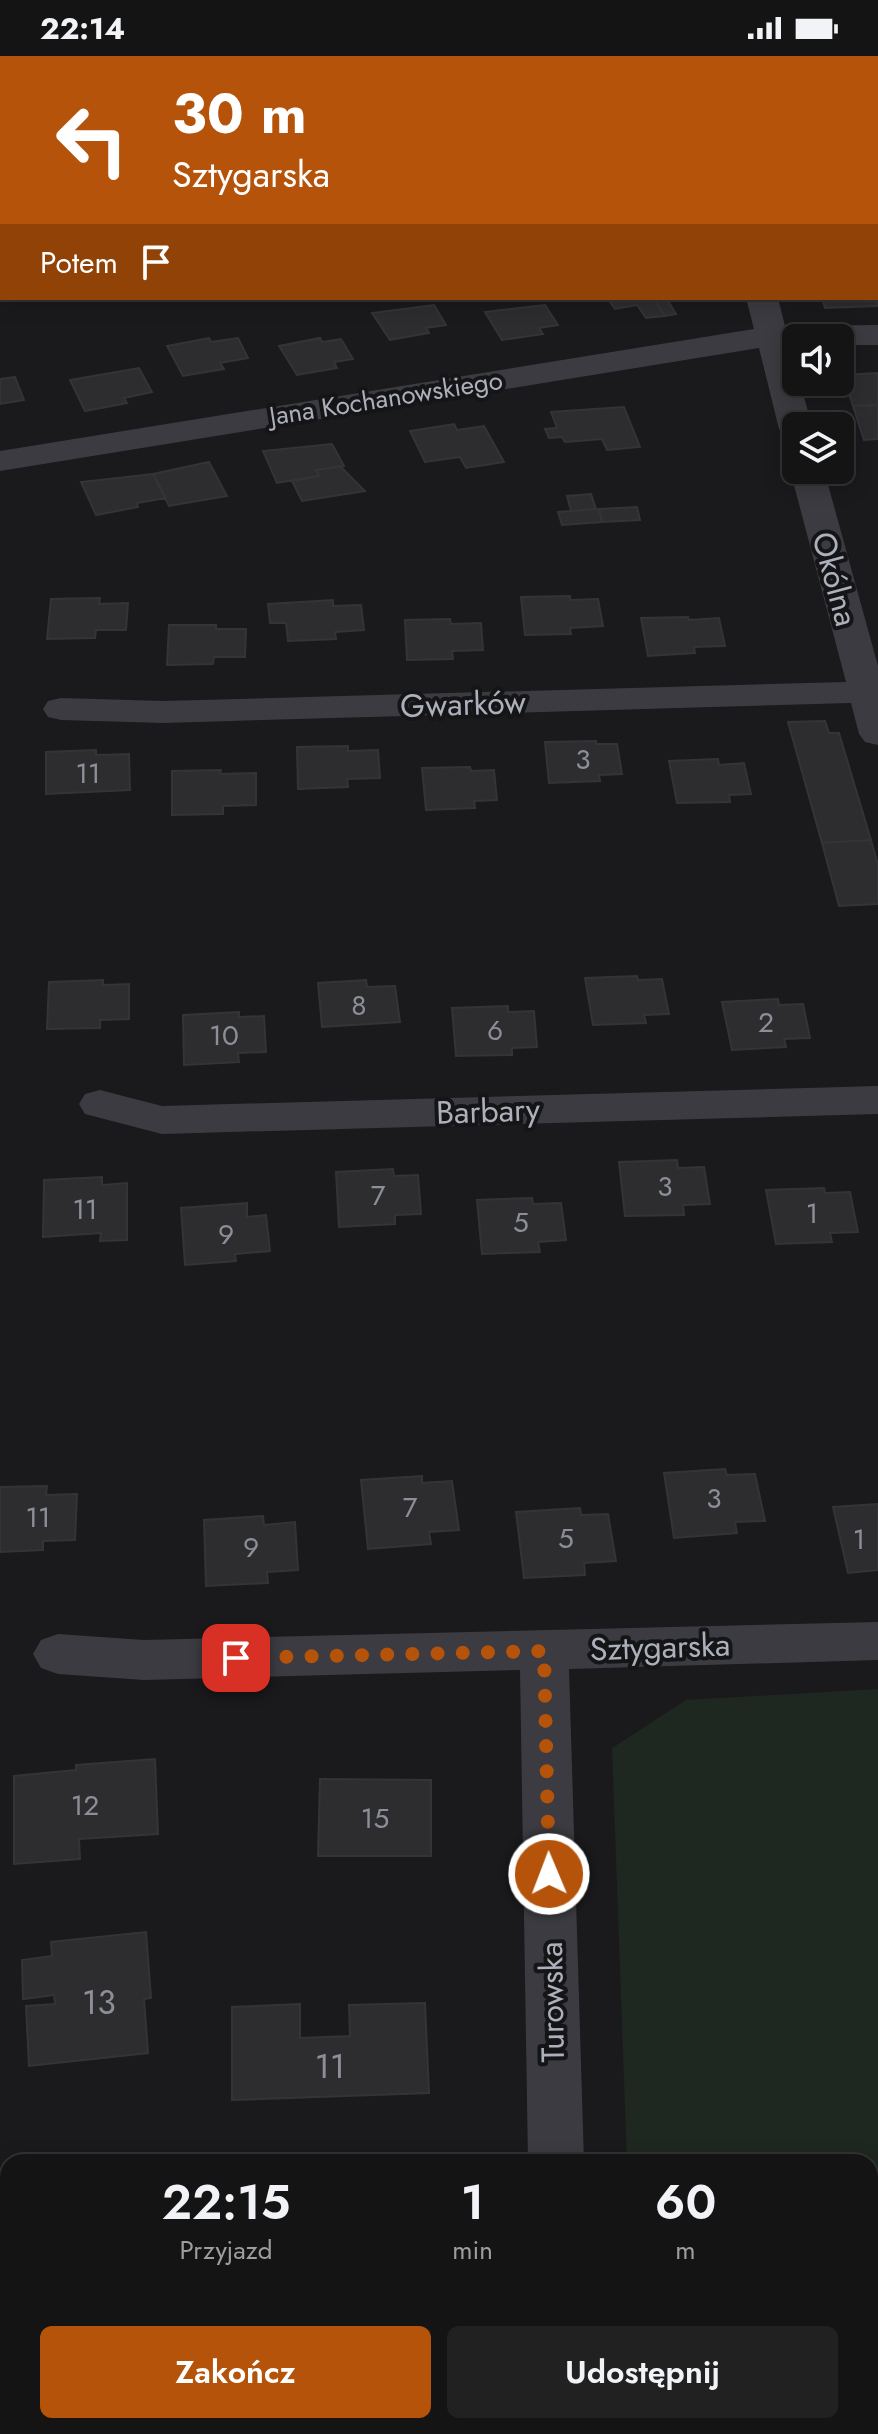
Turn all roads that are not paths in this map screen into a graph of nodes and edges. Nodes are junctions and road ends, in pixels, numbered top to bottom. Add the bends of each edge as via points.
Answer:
1 (762, 300) edge
2 (878, 335) edge
3 (771, 336) junction
4 (791, 412) edge
5 (0, 461) edge
6 (811, 484) edge
7 (865, 692) junction
8 (61, 709) dead end
9 (878, 734) edge
10 (878, 1100) edge
11 (100, 1104) dead end
12 (878, 1641) edge
13 (544, 1651) junction
14 (58, 1654) dead end
15 (556, 2154) edge

1 - 3 street
2 - 3 street
3 - 4 street
3 - 5 street, Jana Kochanowskiego
6 - 7 street, Okólna
7 - 8 street, Gwarków via 163,712
7 - 9 street, Okólna
10 - 11 street, Barbary via 162,1120
12 - 13 street, Sztygarska
13 - 14 street, Sztygarska via 144,1660
13 - 15 street, Turowska

